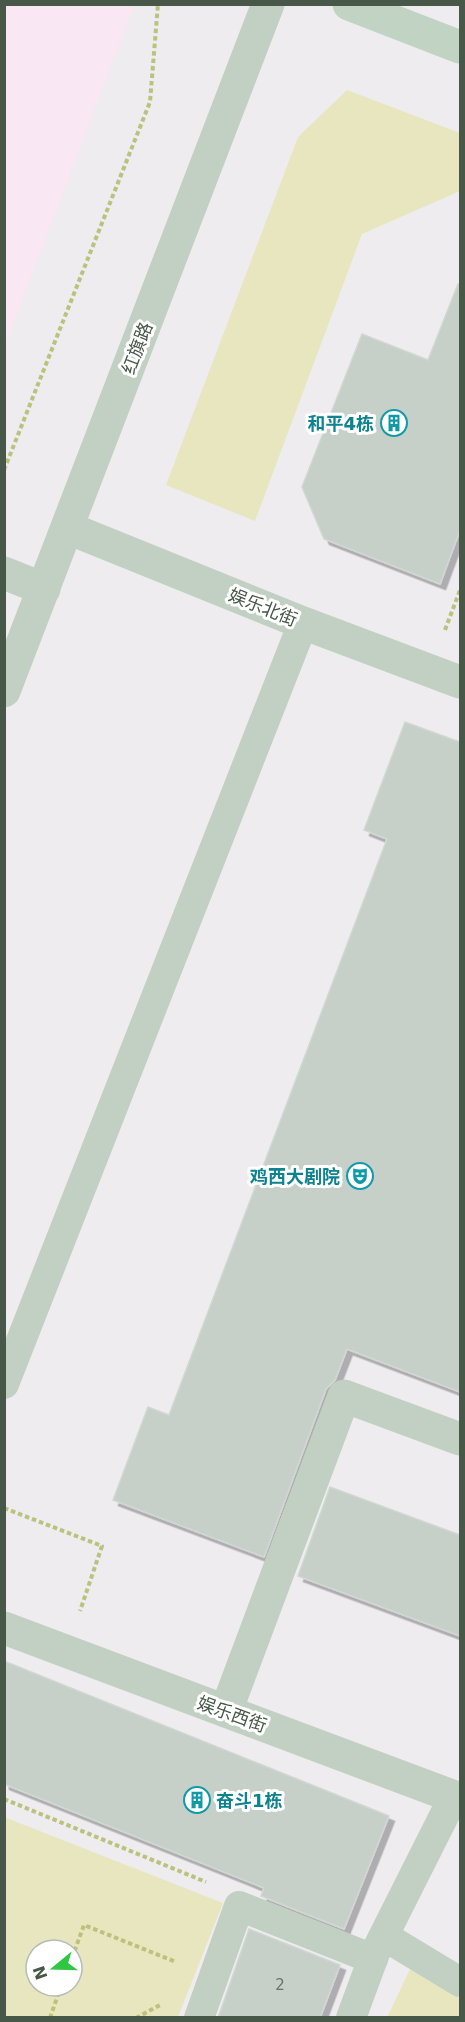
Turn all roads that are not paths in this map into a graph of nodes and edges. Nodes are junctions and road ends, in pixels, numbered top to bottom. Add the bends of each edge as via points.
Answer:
1 (268, 4) edge
2 (349, 4) edge
3 (460, 47) edge
4 (68, 528) junction
5 (4, 573) edge
6 (44, 589) junction
7 (303, 623) junction
8 (460, 682) edge
9 (4, 691) edge
10 (4, 1384) edge
11 (460, 1439) edge
12 (4, 1628) edge
13 (226, 1711) junction
14 (457, 1797) edge
15 (378, 1948) junction
16 (460, 1982) edge
17 (199, 2018) edge
18 (351, 2018) edge

1 - 4 street, 红旗路
2 - 3 main road
4 - 6 street, 红旗路
4 - 7 street, 娱乐北街
5 - 6 street
6 - 9 street, 红旗路
7 - 8 street, 娱乐北街
7 - 10 lane
11 - 13 street via 344,1396
12 - 13 street, 娱乐西街
13 - 14 street, 娱乐西街
14 - 15 lane
15 - 16 lane
15 - 17 lane via 239,1906
15 - 18 lane

